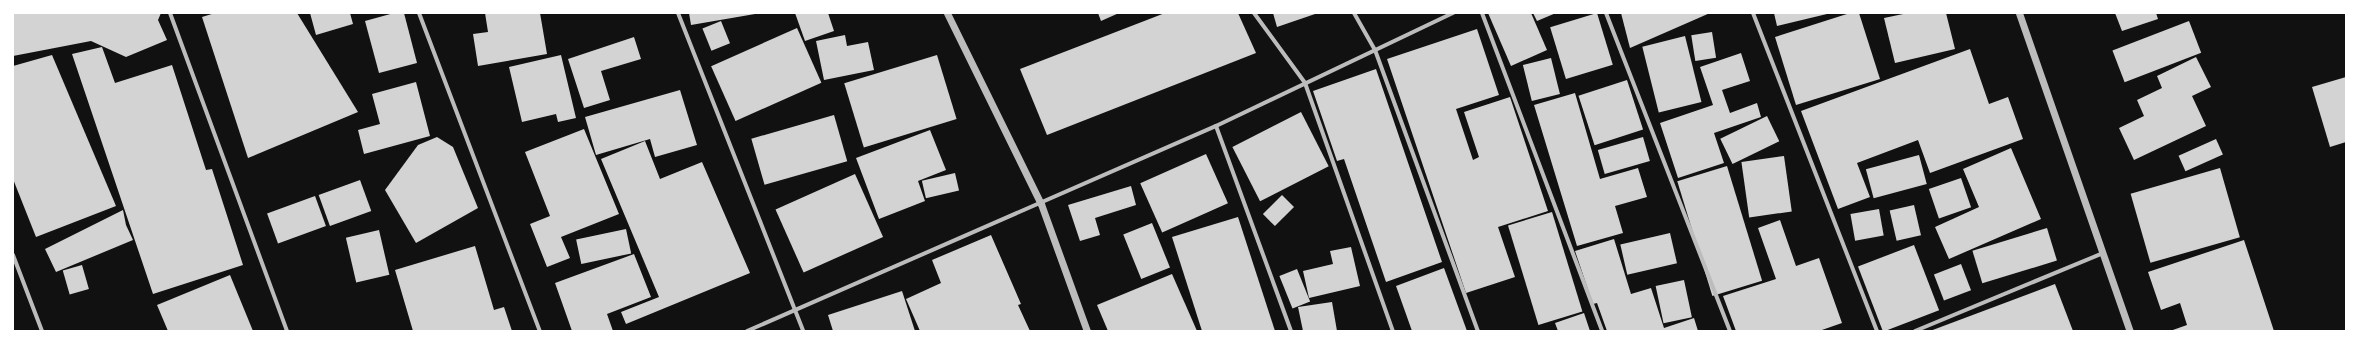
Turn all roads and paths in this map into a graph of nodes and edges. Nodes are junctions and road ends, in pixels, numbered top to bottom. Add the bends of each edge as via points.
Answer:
1 (170, 13) edge
2 (419, 13) edge
3 (678, 13) edge
4 (947, 13) edge
5 (1254, 13) edge
6 (1354, 13) edge
7 (1453, 13) edge
8 (1482, 13) edge
9 (1606, 13) edge
10 (1752, 13) edge
11 (2019, 13) edge
12 (1375, 50) junction
13 (1305, 82) junction
14 (1216, 126) junction
15 (1041, 204) junction
16 (2103, 253) junction
17 (13, 255) edge
18 (795, 310) junction
19 (42, 331) edge
20 (287, 331) edge
21 (540, 331) edge
22 (747, 331) edge
23 (803, 331) edge
24 (1087, 331) edge
25 (1291, 331) edge
26 (1393, 331) edge
27 (1478, 331) edge
28 (1602, 331) edge
29 (1730, 331) edge
30 (1877, 331) edge
31 (1914, 331) edge
32 (2130, 331) edge

1 - 20 street
2 - 21 street
3 - 18 street
4 - 15 street
5 - 13 street
6 - 12 street
7 - 12 street
8 - 28 street
9 - 29 street
10 - 30 street
11 - 16 street
12 - 13 street
12 - 27 street
13 - 14 street
13 - 26 street
14 - 15 street
14 - 25 street
15 - 18 street
15 - 24 street
16 - 31 street
16 - 32 street
17 - 19 street
18 - 22 street
18 - 23 street

